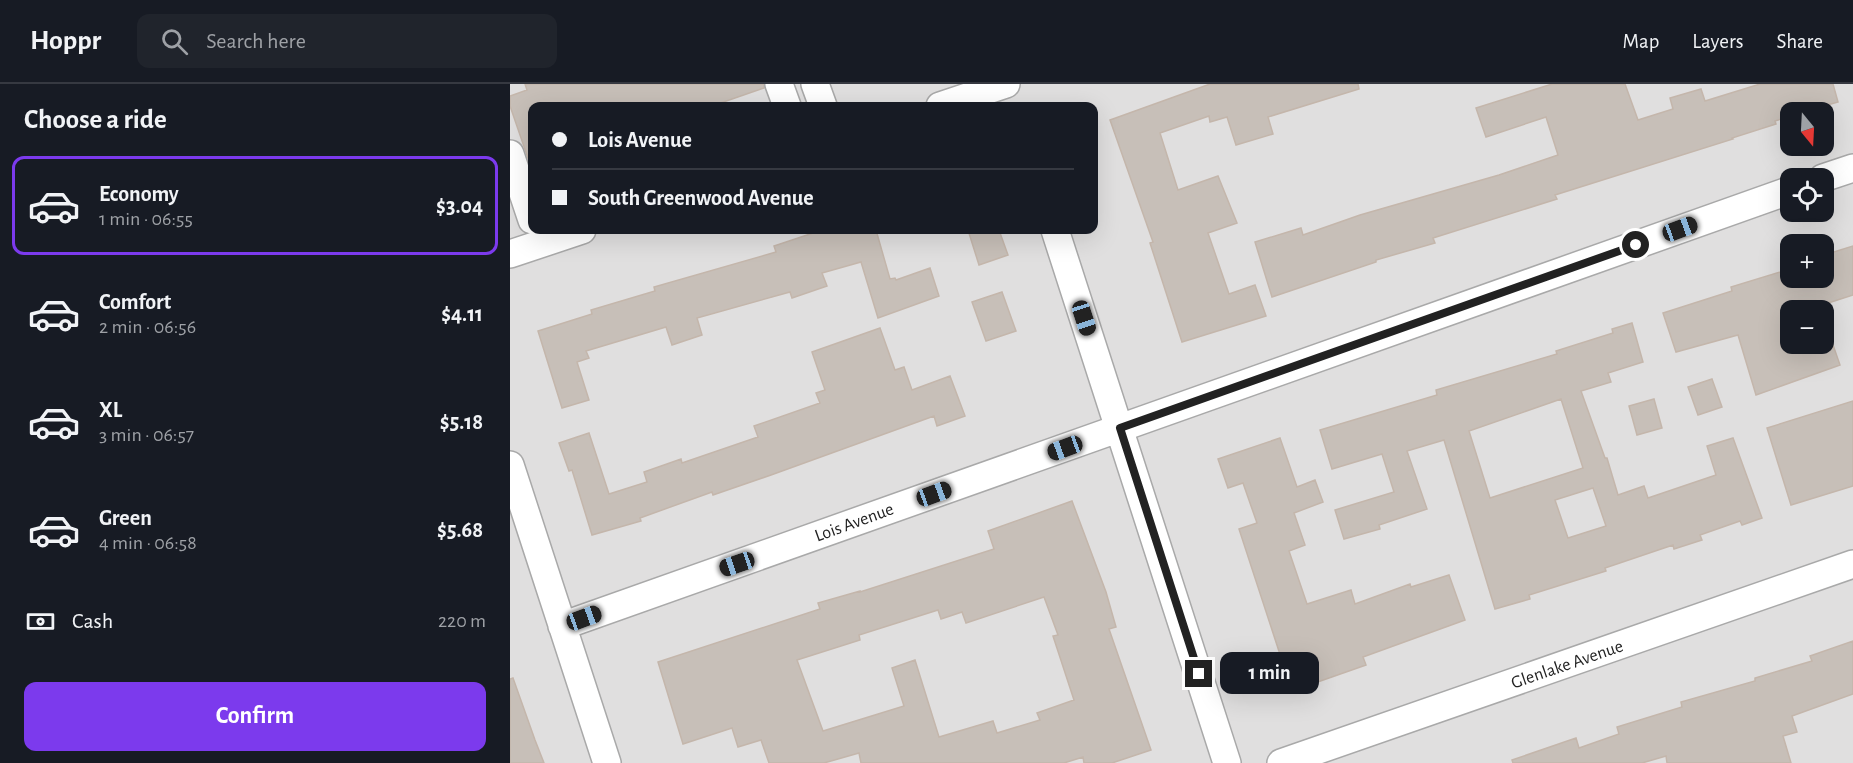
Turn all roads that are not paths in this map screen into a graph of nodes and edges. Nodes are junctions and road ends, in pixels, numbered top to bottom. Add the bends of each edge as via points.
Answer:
1 (779, 84) edge
2 (815, 84) edge
3 (1007, 84) edge
4 (786, 102) edge
5 (822, 102) edge
6 (952, 102) edge
7 (1014, 102) edge
8 (510, 154) edge
9 (1853, 168) edge
10 (1834, 174) edge
11 (1780, 194) edge
12 (528, 207) edge
13 (533, 234) edge
14 (1056, 234) edge
15 (510, 254) edge
16 (1120, 428) junction
17 (510, 465) edge
18 (1853, 564) edge
19 (562, 626) junction
20 (607, 763) edge
21 (1227, 763) edge
22 (1281, 763) edge

1 - 4 street
2 - 5 street
3 - 6 street
3 - 7 street
8 - 12 street
9 - 10 street
11 - 16 street, Lois Avenue
13 - 15 street
14 - 16 street
16 - 19 street, Lois Avenue
16 - 21 street
17 - 19 street
18 - 22 street, Glenlake Avenue
19 - 20 street

